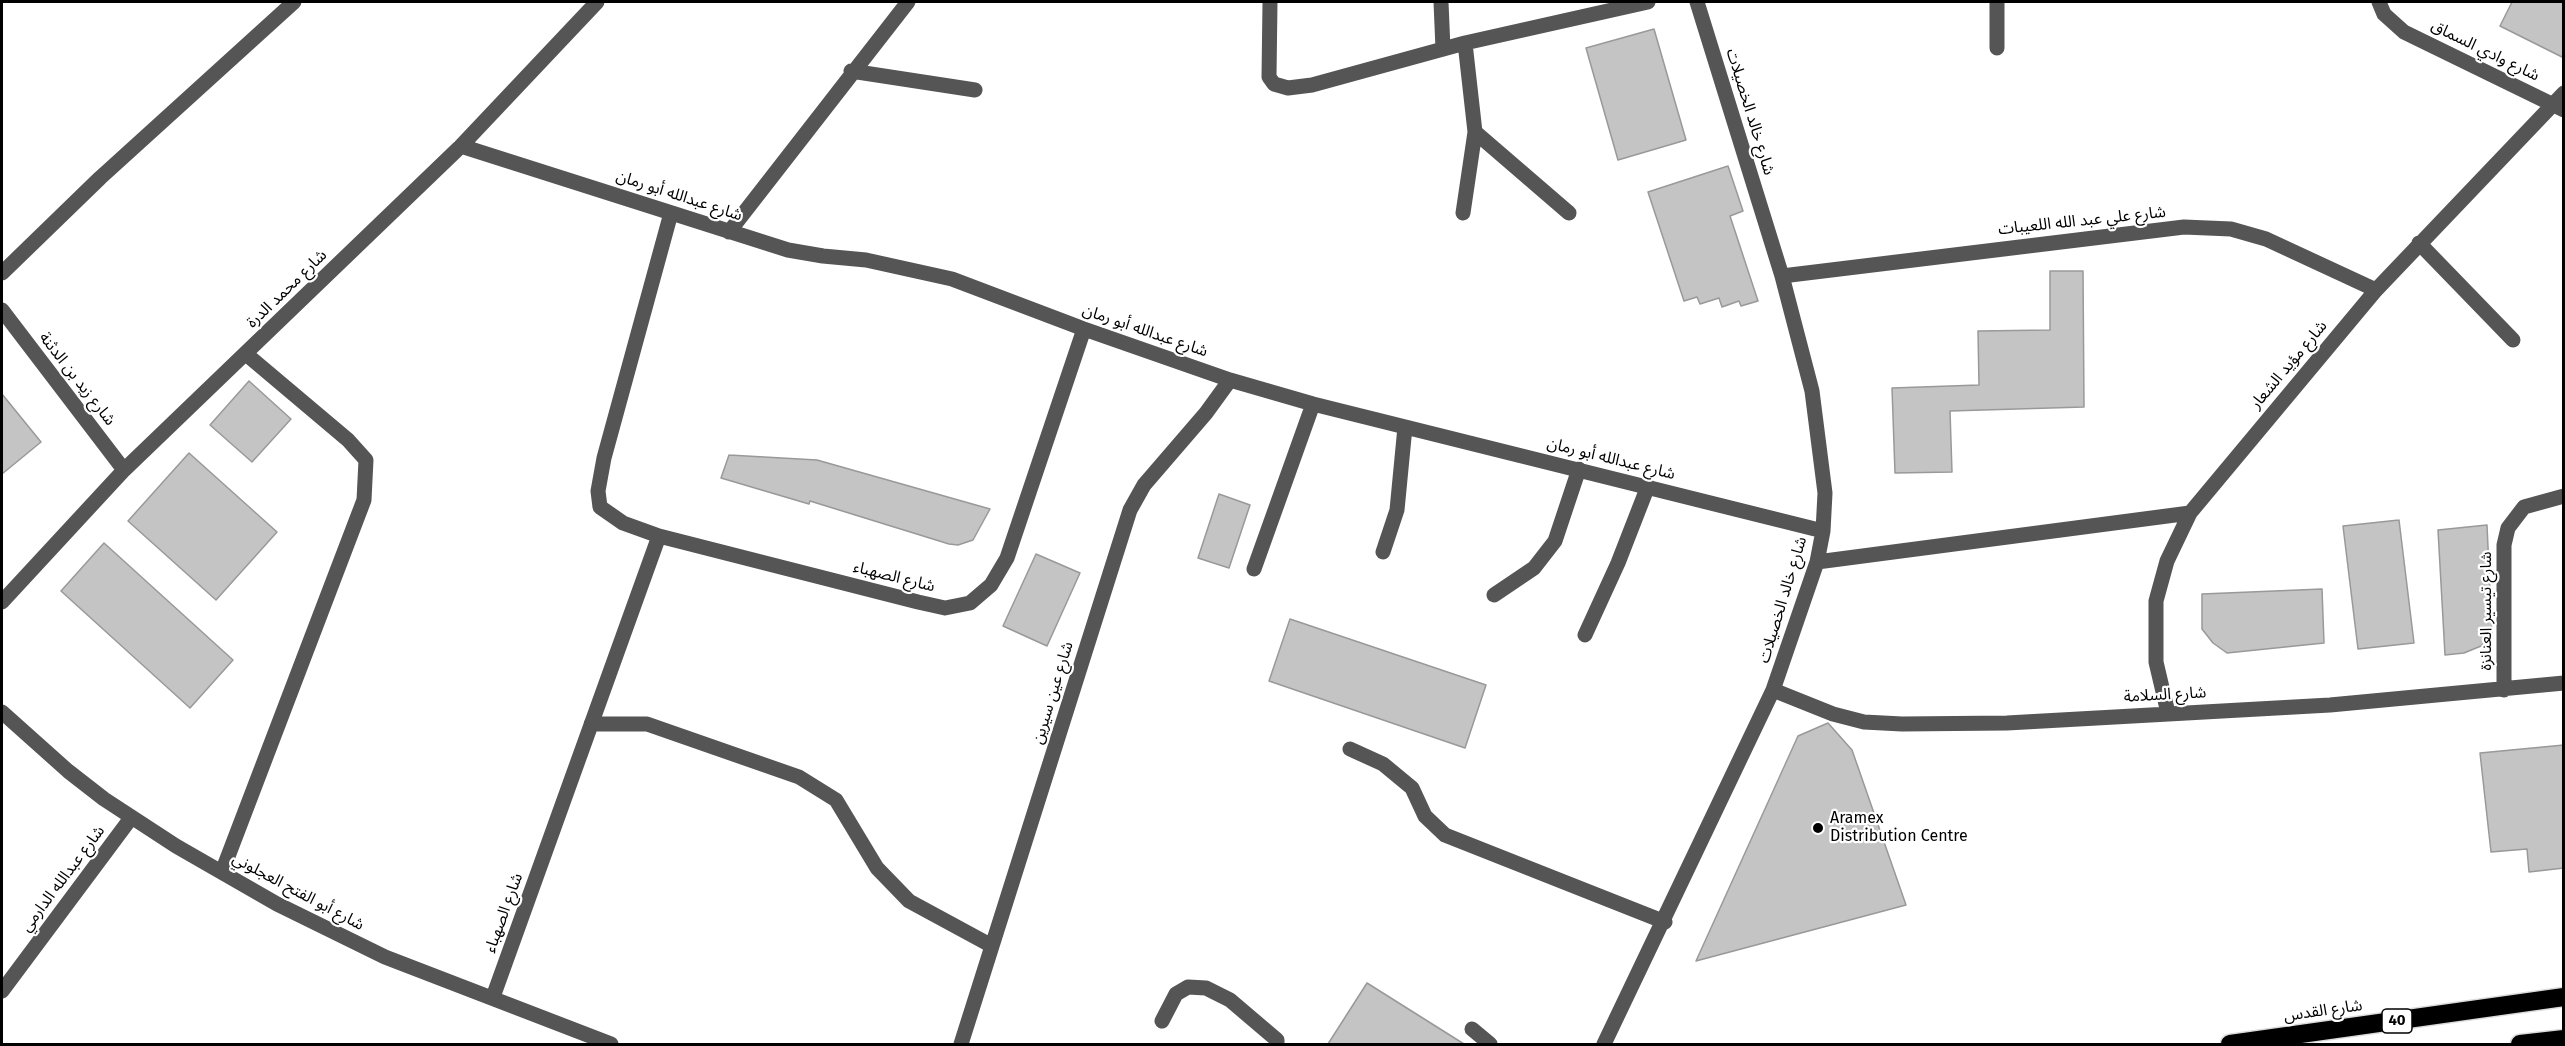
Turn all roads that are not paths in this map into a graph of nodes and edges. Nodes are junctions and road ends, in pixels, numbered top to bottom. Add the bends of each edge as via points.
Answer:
1 (294, 2) edge
2 (597, 2) edge
3 (908, 2) edge
4 (1270, 2) edge
5 (1441, 2) edge
6 (1648, 2) edge
7 (1697, 2) edge
8 (1996, 2) edge
9 (2379, 2) edge
10 (1465, 44) junction
11 (1997, 48) dead end
12 (1443, 49) junction
13 (851, 71) junction
14 (975, 90) dead end
15 (2564, 93) edge
16 (2558, 108) edge
17 (1475, 132) junction
18 (461, 146) junction
19 (671, 213) junction
20 (1463, 213) dead end
21 (1569, 213) dead end
22 (729, 232) junction
23 (2419, 243) junction
24 (2, 273) edge
25 (1782, 276) junction
26 (2376, 290) junction
27 (2, 310) edge
28 (1084, 329) junction
29 (2513, 340) dead end
30 (246, 354) junction
31 (1230, 380) junction
32 (1313, 404) junction
33 (1405, 427) junction
34 (1579, 469) junction
35 (124, 470) junction
36 (1648, 486) junction
37 (2564, 496) edge
38 (2190, 513) junction
39 (1823, 531) junction
40 (659, 536) junction
41 (1383, 552) dead end
42 (1816, 562) junction
43 (1254, 569) dead end
44 (1494, 595) dead end
45 (2, 602) edge
46 (1585, 634) dead end
47 (2564, 683) edge
48 (1773, 690) junction
49 (2504, 690) junction
50 (2, 712) edge
51 (2168, 713) junction
52 (591, 724) junction
53 (1350, 749) dead end
54 (131, 818) junction
55 (222, 872) junction
56 (1665, 922) junction
57 (992, 946) junction
58 (2, 991) edge
59 (493, 997) junction
60 (2564, 997) edge
61 (1162, 1021) dead end
62 (1472, 1029) dead end
63 (2564, 1039) edge
64 (611, 1044) edge
65 (961, 1044) edge
66 (1277, 1044) edge
67 (1490, 1044) edge
68 (1604, 1044) edge
69 (2230, 1044) edge
70 (2520, 1044) edge

1 - 24 street
2 - 18 street, شارع محمد الدرة
3 - 13 street
4 - 12 street via 1269,77 1280,88 1312,85
5 - 12 street
6 - 10 street
7 - 25 street, شارع خالد الخصيلات
8 - 11 street
9 - 16 street, شارع وادي السماق via 2384,14 2404,32
10 - 12 street
10 - 17 street
13 - 14 street
13 - 22 street
15 - 16 street, شارع مؤيد الشعار
16 - 23 street, شارع مؤيد الشعار
17 - 20 street
17 - 21 street
18 - 19 street, شارع عبدالله أبو رمان
18 - 30 street, شارع محمد الدرة
19 - 22 street, شارع عبدالله أبو رمان
19 - 40 street, شارع الصهباء via 598,491 600,507 623,524
22 - 28 street, شارع عبدالله أبو رمان via 788,249 866,260 952,279
23 - 26 street, شارع مؤيد الشعار
23 - 29 street
25 - 26 street, شارع علي عبد الله اللعيبات via 2184,227 2231,229 2266,239
25 - 39 street, شارع خالد الخصيلات via 1812,391 1825,493
26 - 38 street, شارع مؤيد الشعار
27 - 35 street, شارع زيد بن الدثنة
28 - 31 street, شارع عبدالله أبو رمان
28 - 40 street, شارع الصهباء via 1007,558 991,585 970,603 945,608
30 - 35 street, شارع محمد الدرة
30 - 55 street via 348,440 366,460 364,500
31 - 32 street, شارع عبدالله أبو رمان
31 - 57 street, شارع عين سيرين via 1144,485 1130,510
32 - 33 street, شارع عبدالله أبو رمان
32 - 43 street
33 - 34 street, شارع عبدالله أبو رمان
33 - 41 street via 1397,510
34 - 36 street, شارع عبدالله أبو رمان
34 - 44 street via 1555,541 1534,568
35 - 45 street, شارع محمد الدرة
36 - 39 street, شارع عبدالله أبو رمان
36 - 46 street
37 - 49 street, شارع تيسير العنانزة via 2524,507 2508,528 2504,546
38 - 42 street
38 - 51 street, شارع مؤيد الشعار via 2167,561 2156,601 2156,662
39 - 42 street, شارع خالد الخصيلات
40 - 52 street, شارع الصهباء
42 - 48 street, شارع خالد الخصيلات
47 - 49 street, شارع السلامة
48 - 51 street, شارع السلامة via 1864,722 2007,723
48 - 56 street, شارع خالد الخصيلات
49 - 51 street, شارع السلامة via 2330,705
50 - 54 street, شارع أبو الفتح العجلوني via 68,771
52 - 57 street via 647,724 800,777 836,800 877,868 909,901
52 - 59 street, شارع الصهباء
53 - 56 street via 1383,764 1412,788 1425,816 1445,835
54 - 55 street, شارع أبو الفتح العجلوني
54 - 58 street, شارع عبدالله الدارمي
55 - 59 street, شارع أبو الفتح العجلوني via 348,941
56 - 68 street, شارع خالد الخصيلات
57 - 65 street, شارع عين سيرين
59 - 64 street, شارع أبو الفتح العجلوني
60 - 69 highway, شارع القدس / 40
61 - 66 street via 1176,994 1188,987 1206,988 1230,1000
62 - 67 street
63 - 70 highway

